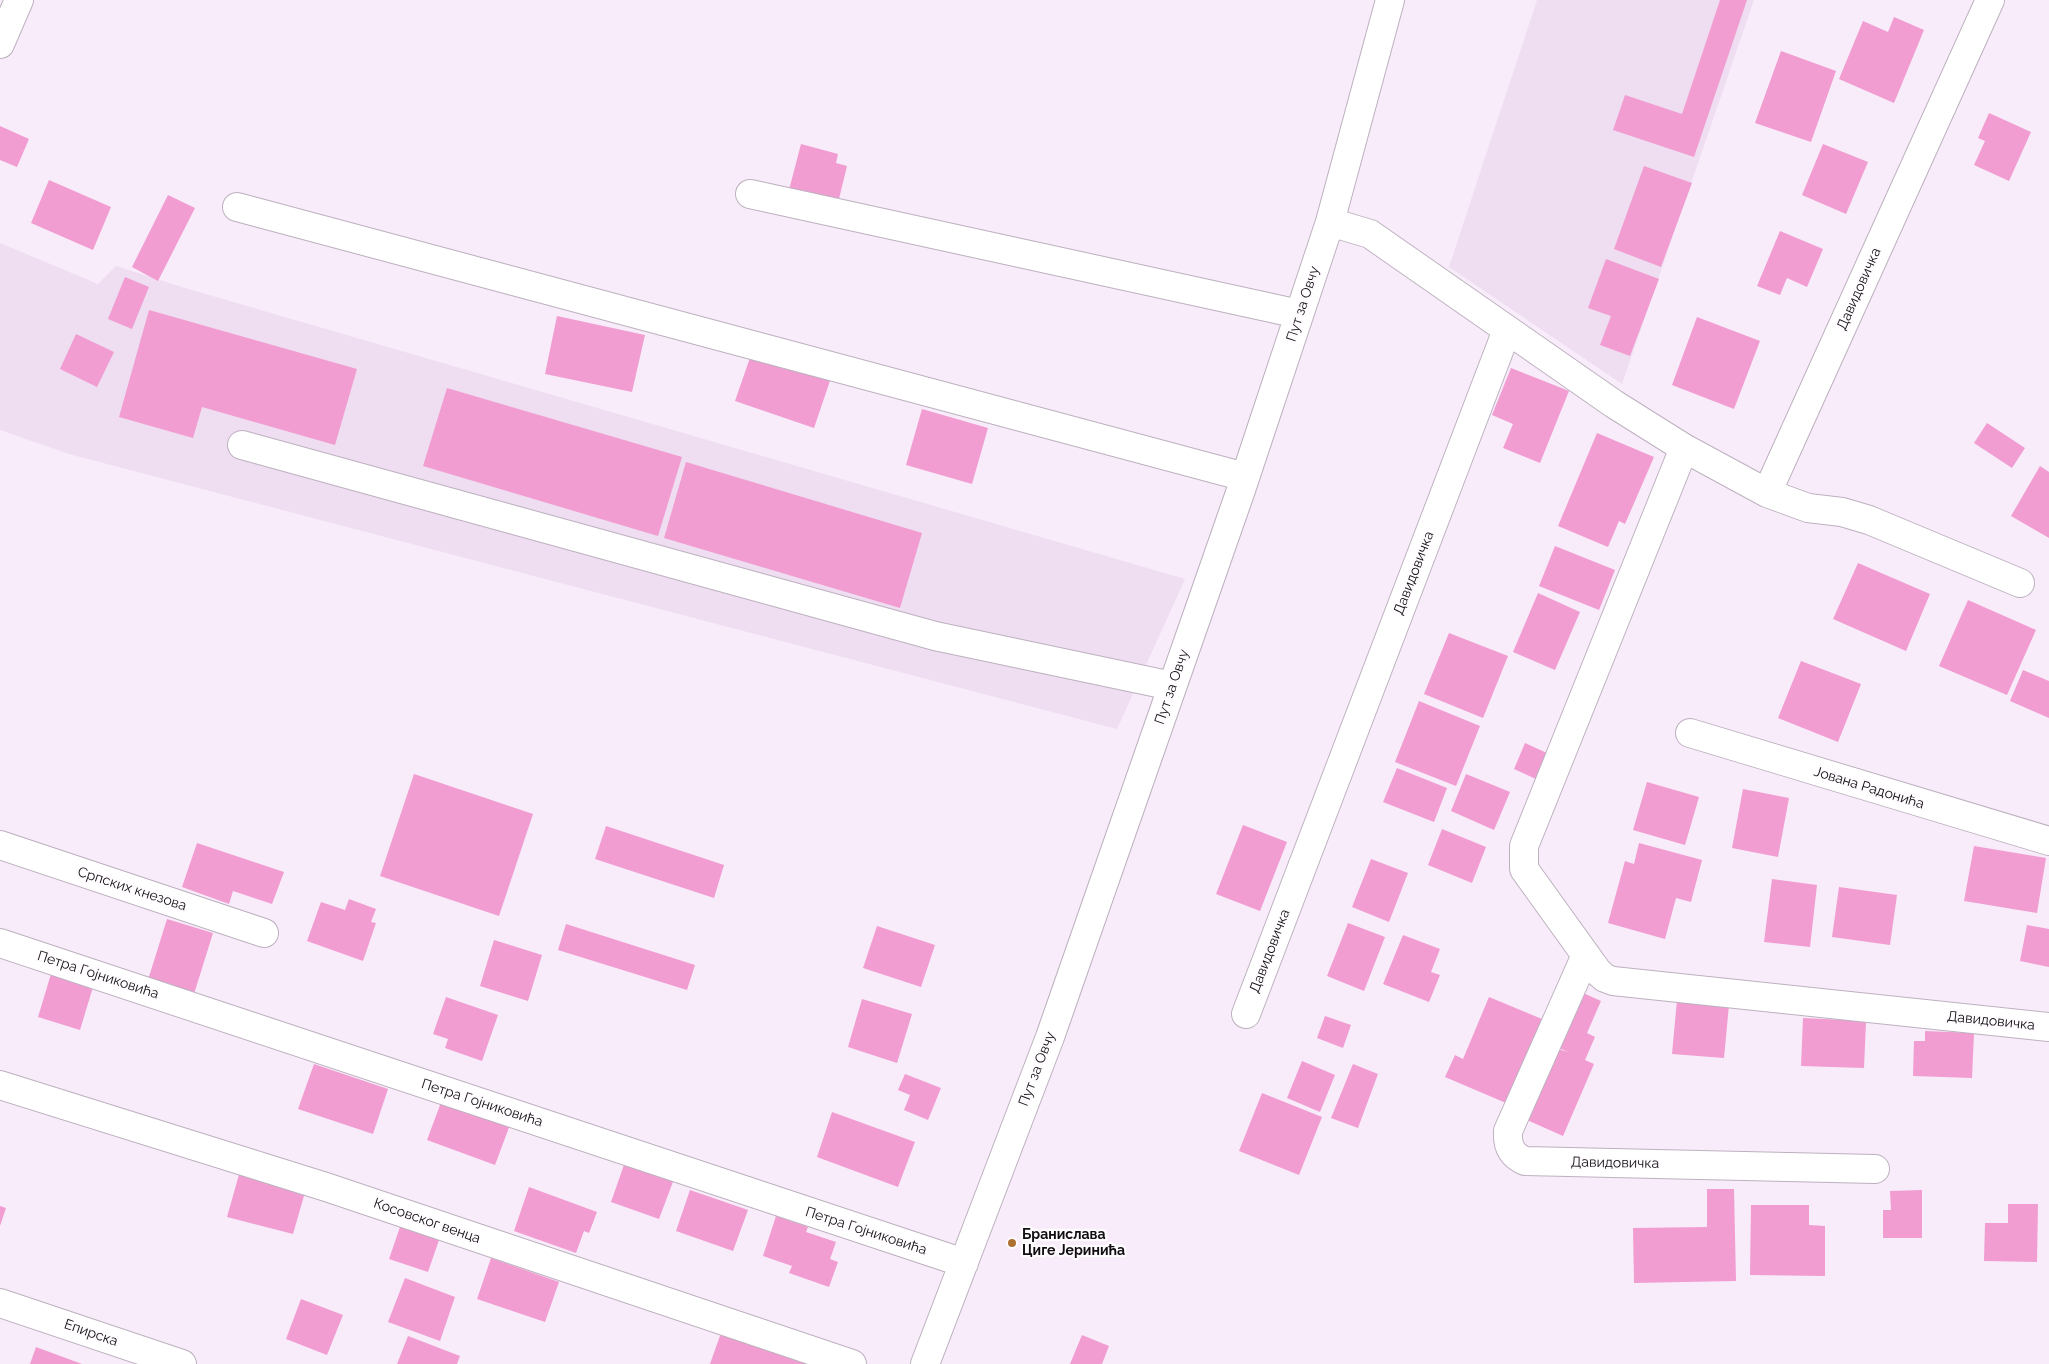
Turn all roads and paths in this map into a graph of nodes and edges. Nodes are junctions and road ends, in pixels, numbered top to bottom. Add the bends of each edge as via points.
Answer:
1 (20, 0) edge
2 (1390, 0) edge
3 (1990, 0) edge
4 (0, 44) edge
5 (750, 194) dead end
6 (237, 208) dead end
7 (1330, 222) junction
8 (1299, 314) junction
9 (1507, 330) junction
10 (242, 445) dead end
11 (1684, 448) junction
12 (1245, 477) junction
13 (1767, 493) junction
14 (2020, 583) dead end
15 (1172, 686) junction
16 (1690, 733) dead end
17 (2049, 841) edge
18 (0, 845) edge
19 (264, 933) dead end
20 (0, 943) edge
21 (1586, 955) junction
22 (1246, 1014) dead end
23 (2049, 1027) edge
24 (0, 1085) edge
25 (1875, 1169) dead end
26 (964, 1264) junction
27 (0, 1303) edge
28 (182, 1364) edge
29 (852, 1364) edge
30 (925, 1364) edge

1 - 4 street
2 - 7 street, Пут за Овчу
3 - 13 street, Давидовичка
5 - 8 street
6 - 12 street
7 - 8 street, Пут за Овчу
7 - 9 street via 1370,234
8 - 12 street, Пут за Овчу
9 - 11 street
9 - 22 street, Давидовичка
10 - 15 street via 935,636
11 - 13 street
11 - 21 street, Давидовичка via 1524,846 1524,869
12 - 15 street, Пут за Овчу
13 - 14 street via 1808,508 1842,512 1869,520
15 - 26 street, Пут за Овчу via 1050,1038
16 - 17 street, Јована Радонића
18 - 19 street, Српских кнезова
20 - 26 street, Петра Гојниковића
21 - 23 street, Давидовичка via 1598,972 1613,981
21 - 25 street, Давидовичка via 1508,1131 1510,1149 1516,1157 1525,1161
24 - 29 street, Косовског венца via 326,1187
26 - 30 street, Пут за Овчу
27 - 28 street, Епирска

